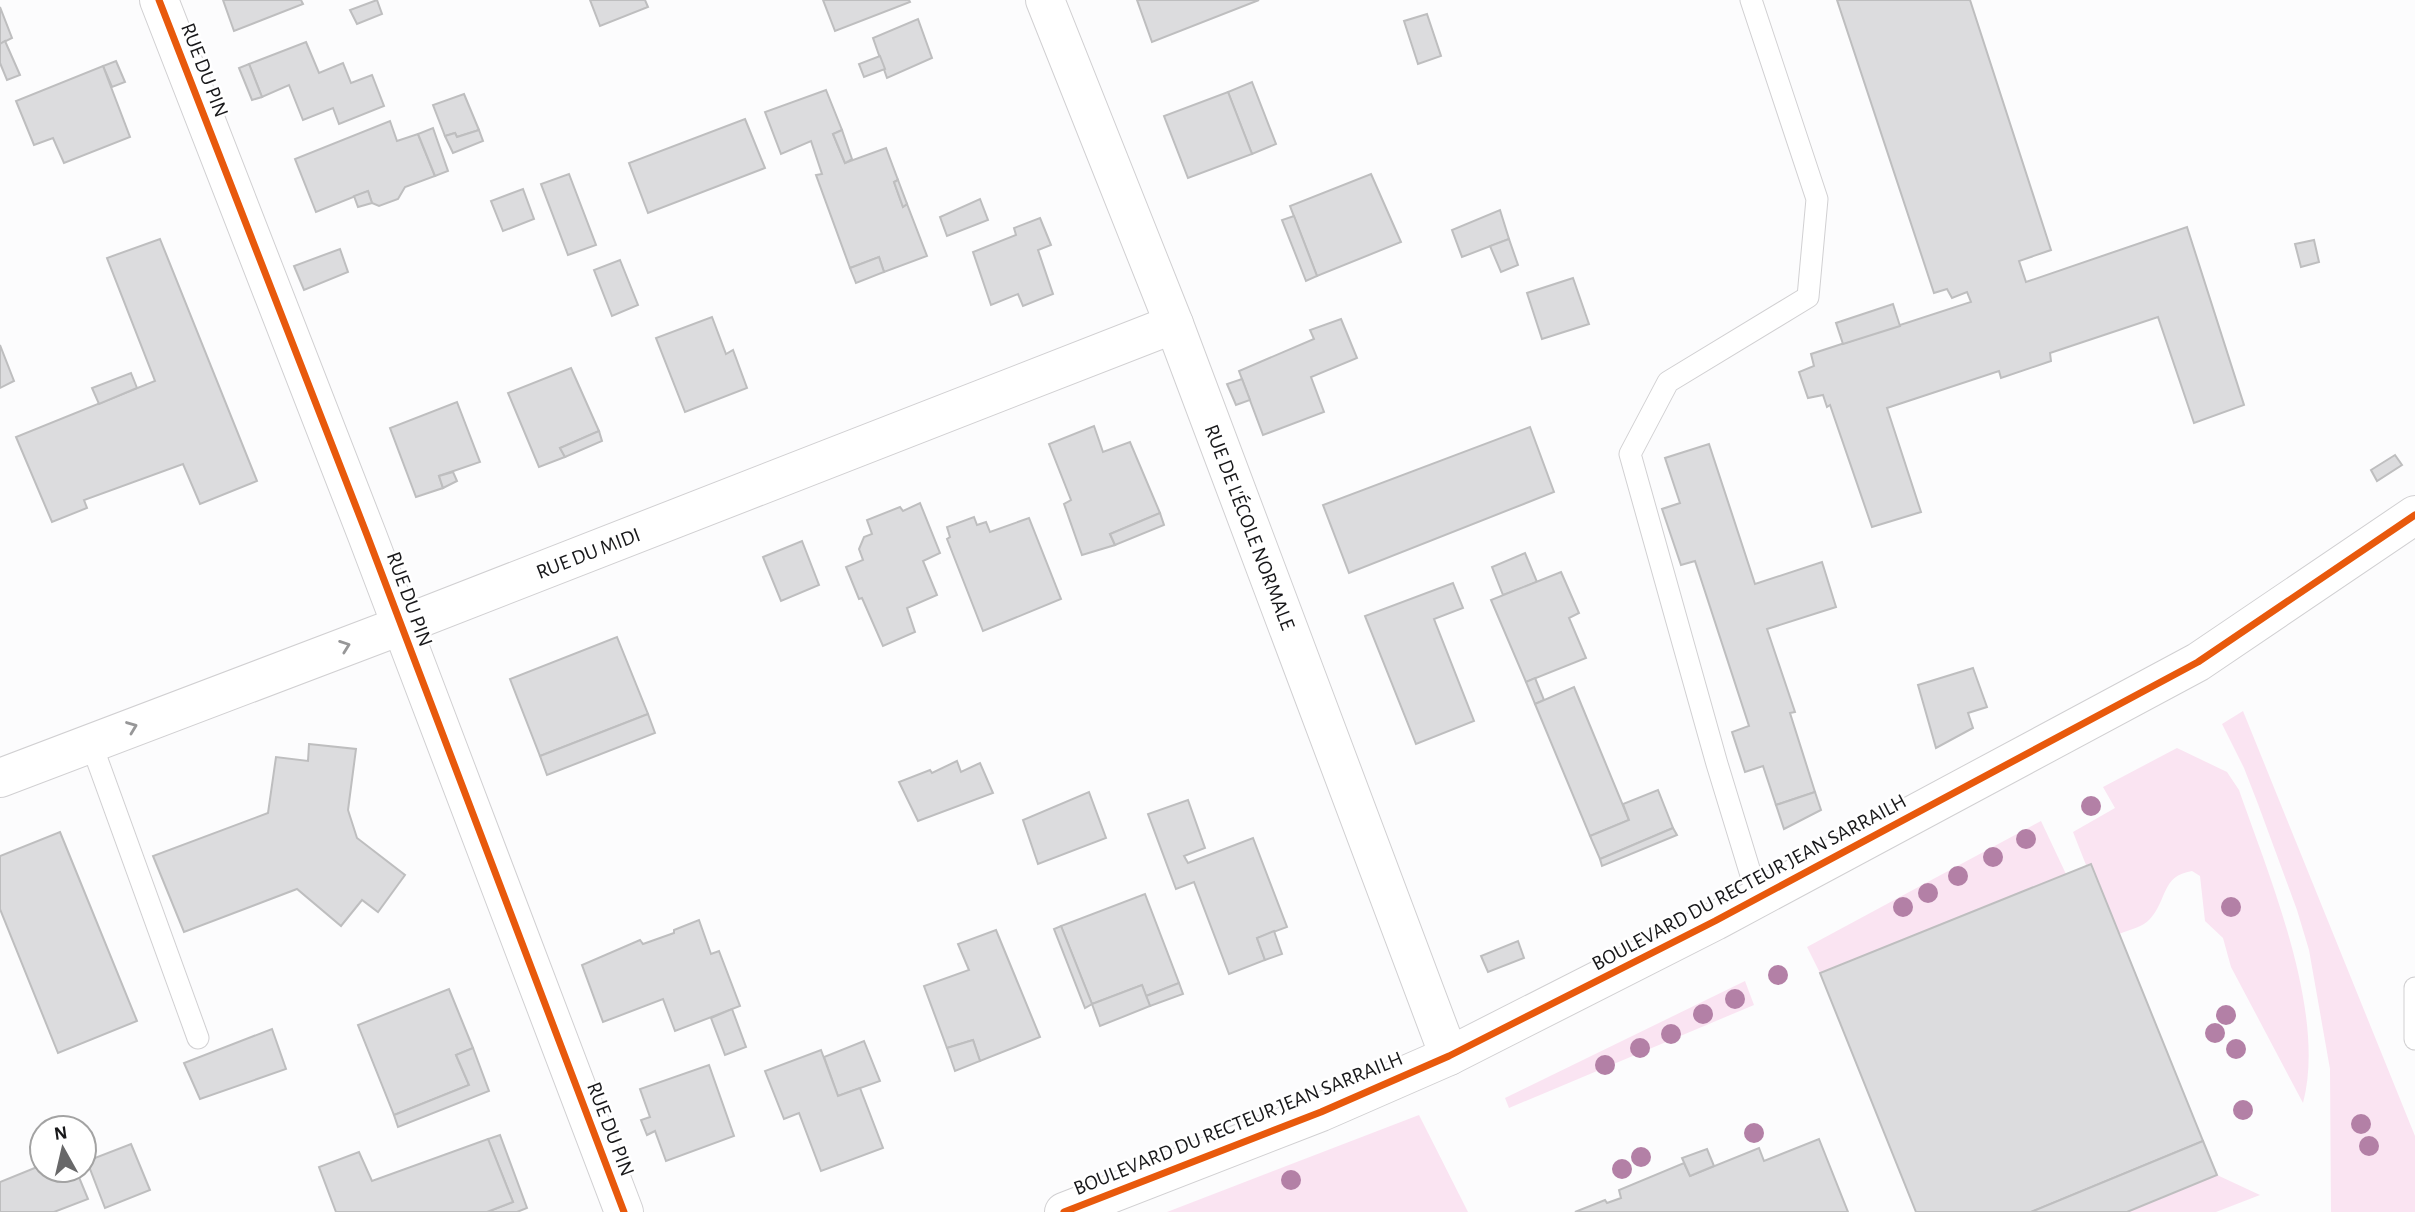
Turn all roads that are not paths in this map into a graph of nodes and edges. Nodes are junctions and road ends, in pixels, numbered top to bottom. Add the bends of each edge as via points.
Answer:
1 (159, 0) edge
2 (1045, 0) edge
3 (1751, 0) edge
4 (1174, 324) junction
5 (2415, 515) edge
6 (400, 626) junction
7 (91, 743) junction
8 (0, 778) edge
9 (1758, 898) junction
10 (2415, 988) edge
11 (198, 1038) dead end
12 (2415, 1039) edge
13 (1449, 1056) junction
14 (624, 1212) edge
15 (1064, 1212) edge

1 - 6 street, RUE DU PIN
2 - 4 street, RUE DE L'ÉCOLE NORMALE
3 - 9 lane via 1817,199 1808,297 1668,382 1630,454
4 - 6 street, RUE DU MIDI
4 - 13 street, RUE DE L'ÉCOLE NORMALE
5 - 9 street, BOULEVARD DU RECTEUR JEAN SARRAILH via 2198,662
7 -> 6 street, RUE DU MIDI
6 - 14 street, RUE DU PIN
7 - 8 street, RUE DU MIDI
7 - 11 lane
9 - 13 street, BOULEVARD DU RECTEUR JEAN SARRAILH
10 - 12 lane
13 - 15 street, BOULEVARD DU RECTEUR JEAN SARRAILH via 1321,1112

